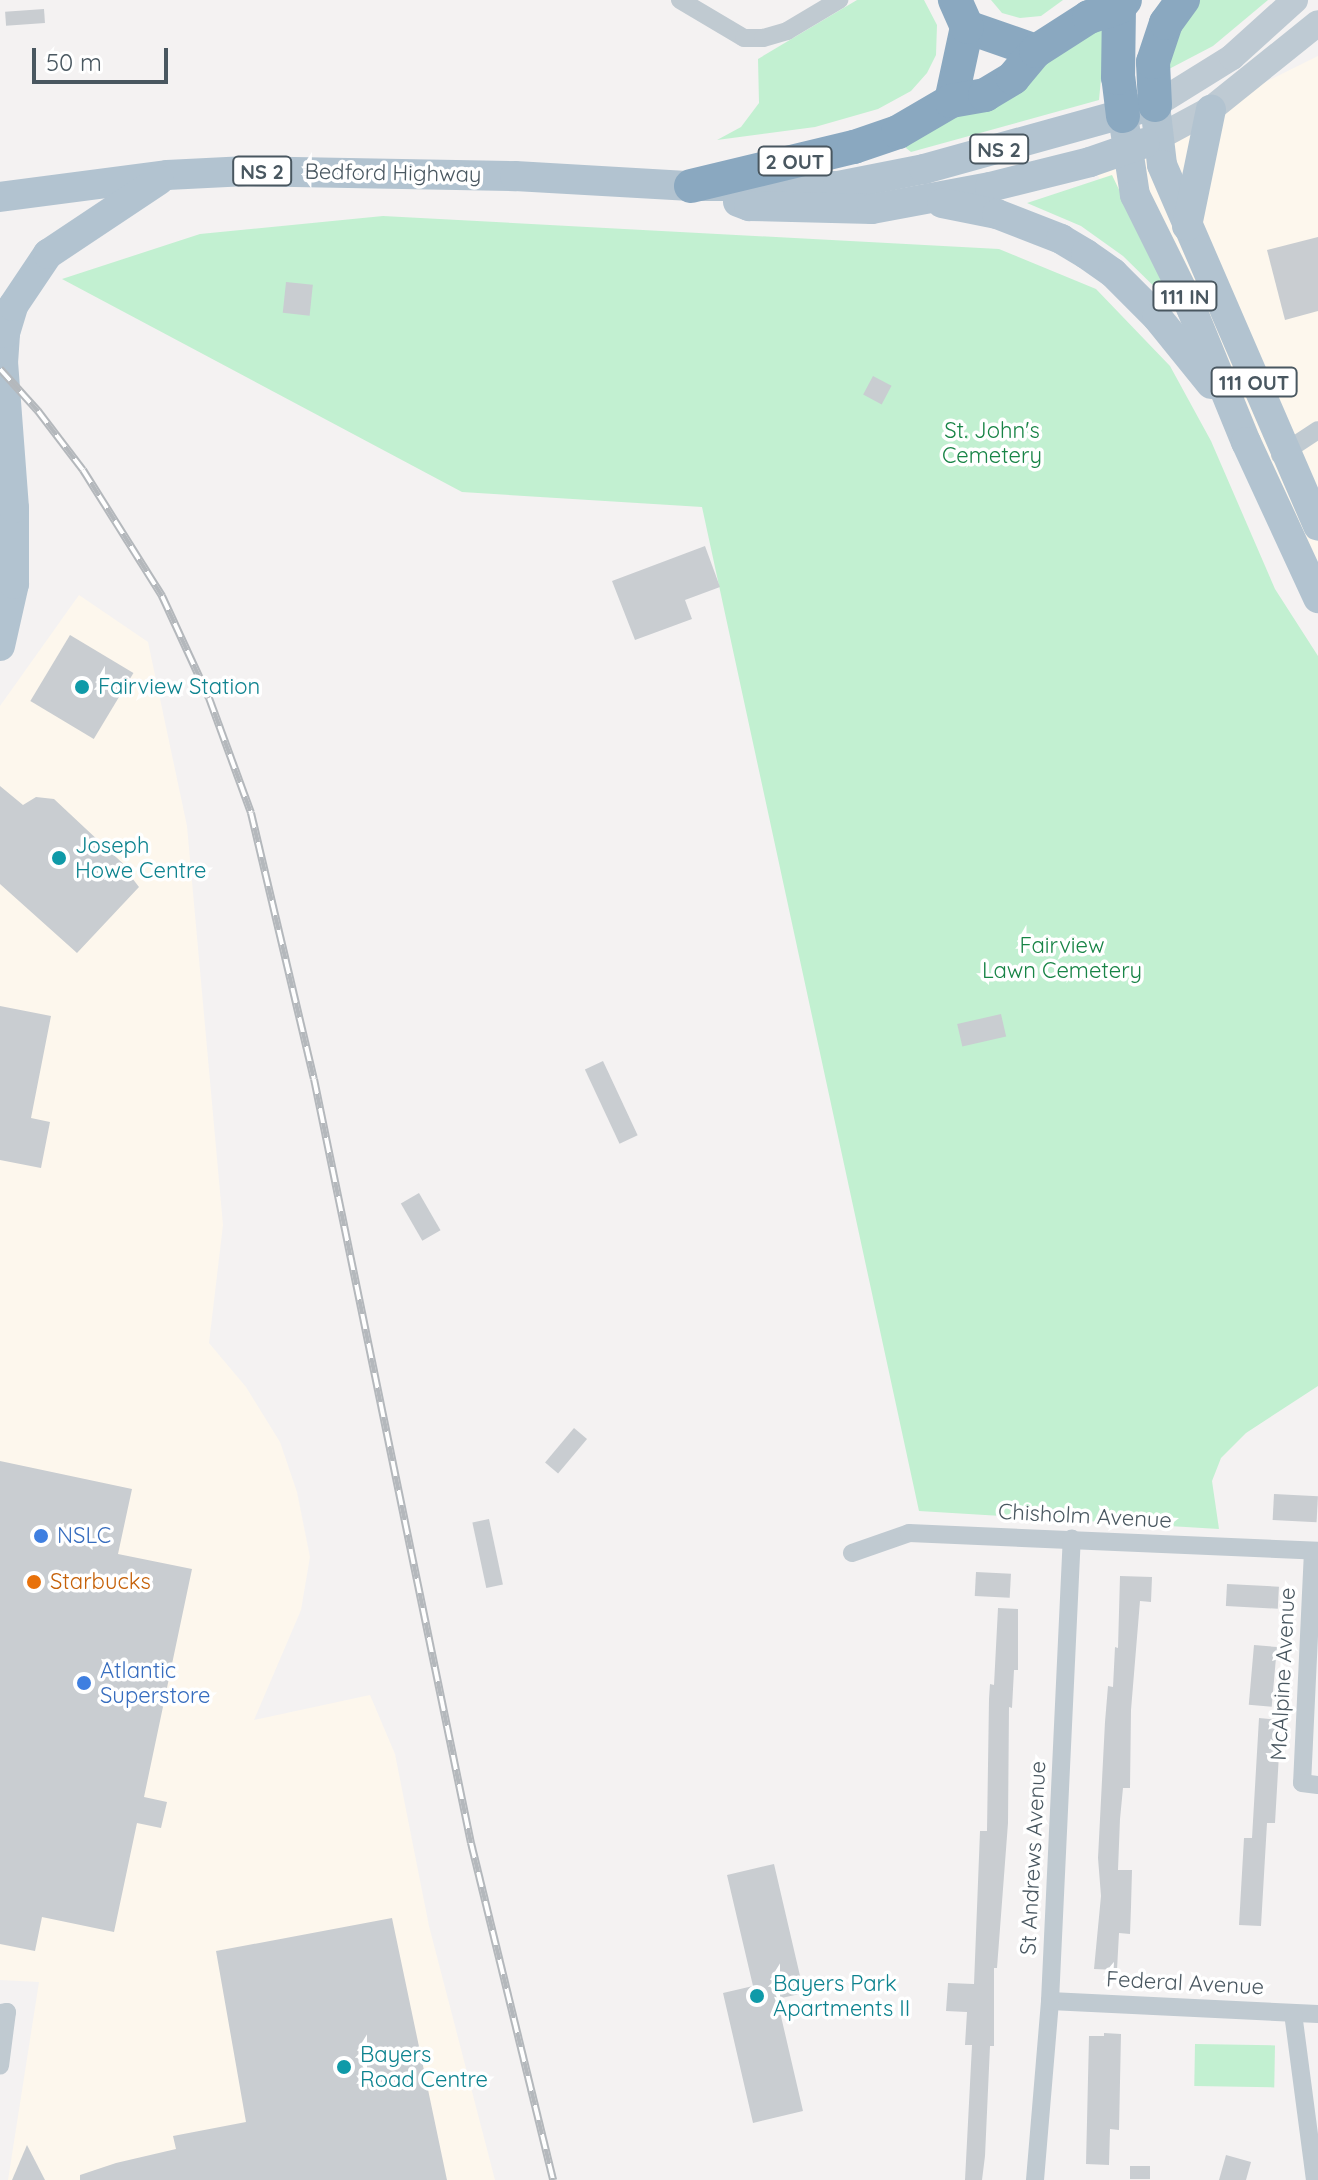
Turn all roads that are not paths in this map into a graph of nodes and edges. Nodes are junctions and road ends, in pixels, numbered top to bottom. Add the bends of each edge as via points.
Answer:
1 (680, 0) edge
2 (839, 0) edge
3 (1183, 0) edge
4 (1295, 0) edge
5 (1122, 3) edge
6 (961, 14) edge
7 (1318, 23) edge
8 (1036, 51) junction
9 (951, 101) junction
10 (1211, 109) junction
11 (1141, 127) junction
12 (167, 175) junction
13 (691, 186) junction
14 (3, 196) edge
15 (932, 201) junction
16 (1187, 226) junction
17 (1318, 430) edge
18 (1284, 453) junction
19 (1251, 454) junction
20 (1318, 526) edge
21 (1318, 598) edge
22 (0, 646) edge
23 (1072, 1539) junction
24 (1315, 1551) edge
25 (852, 1553) dead end
26 (1318, 1785) edge
27 (1050, 2001) junction
28 (3, 2013) edge
29 (1293, 2013) junction
30 (1318, 2014) edge
31 (0, 2066) edge
32 (1035, 2180) edge
33 (1315, 2180) edge

1 - 2 street via 744,38 763,38 787,31
3 - 11 highway via 1166,23 1156,51
4 - 11 main road
5 - 8 highway, 2 OUT
5 - 11 highway via 1118,78
6 - 8 highway
6 - 9 highway
7 - 10 main road
8 - 9 highway, 2 OUT via 1013,78 985,95
9 - 13 highway, 2 OUT via 880,139
10 - 11 main road
10 - 16 main road
11 - 13 main road, Bedford Highway / NS 2 via 838,186
11 - 15 main road, Bedford Highway / NS 2 via 1090,162
11 - 16 main road, 111 OUT
11 - 19 main road, 111 IN via 1135,195 1192,310
12 - 13 main road, Bedford Highway / NS 2 via 358,171
12 - 14 main road, Bedford Highway / NS 2
12 - 22 main road via 48,254 13,306 3,363 14,584
13 - 15 main road, Bedford Highway / NS 2 via 749,206 872,209
15 - 19 main road via 997,214 1061,239 1113,273 1182,344
16 - 18 main road, 111 OUT
17 - 18 street
18 - 19 street
18 - 20 main road, 111 OUT
19 - 21 main road, 111 IN
23 - 24 street, Chisholm Avenue
23 - 25 street, Chisholm Avenue via 909,1533
23 - 27 street, St Andrews Avenue
24 - 26 street, McAlpine Avenue via 1302,1783
27 - 29 street, Federal Avenue
27 - 32 street, St Andrews Avenue
28 - 31 street
29 - 30 street, Federal Avenue
29 - 33 street

